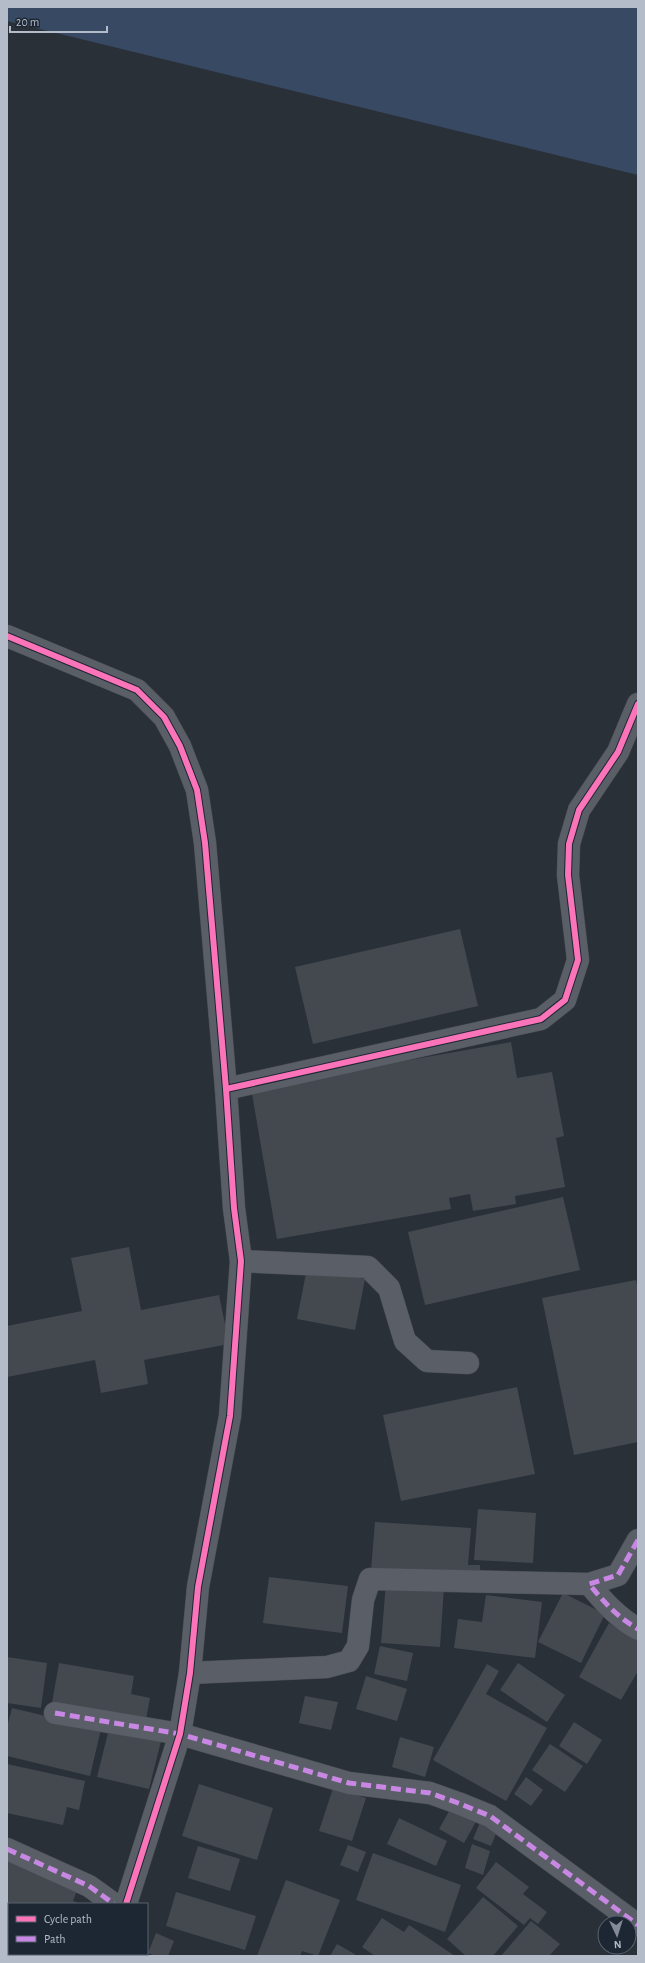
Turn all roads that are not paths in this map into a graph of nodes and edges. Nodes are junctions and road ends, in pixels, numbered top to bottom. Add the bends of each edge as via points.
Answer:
1 (7, 636) edge
2 (638, 704) edge
3 (226, 1089) junction
4 (241, 1262) junction
5 (468, 1362) dead end
6 (638, 1540) edge
7 (589, 1584) junction
8 (638, 1629) edge
9 (190, 1673) junction
10 (55, 1713) dead end
11 (180, 1734) junction
12 (7, 1850) edge
13 (113, 1903) edge
14 (126, 1903) edge
15 (638, 1925) edge

1 - 3 street via 136,690 164,717 180,746 197,790 204,836
2 - 3 street via 618,752 579,810 569,844 568,875 578,960 565,1000 541,1019
3 - 4 street via 234,1208
4 - 5 street via 368,1267 389,1288 406,1341 427,1361
4 - 9 street via 230,1416 198,1587
6 - 7 street via 618,1575
7 - 8 street via 609,1608
7 - 9 street via 370,1578 363,1600 358,1646 349,1662 326,1667
9 - 11 street
10 - 11 street
11 - 14 street
11 - 15 street via 349,1783 430,1793 490,1816
12 - 13 street via 89,1886

